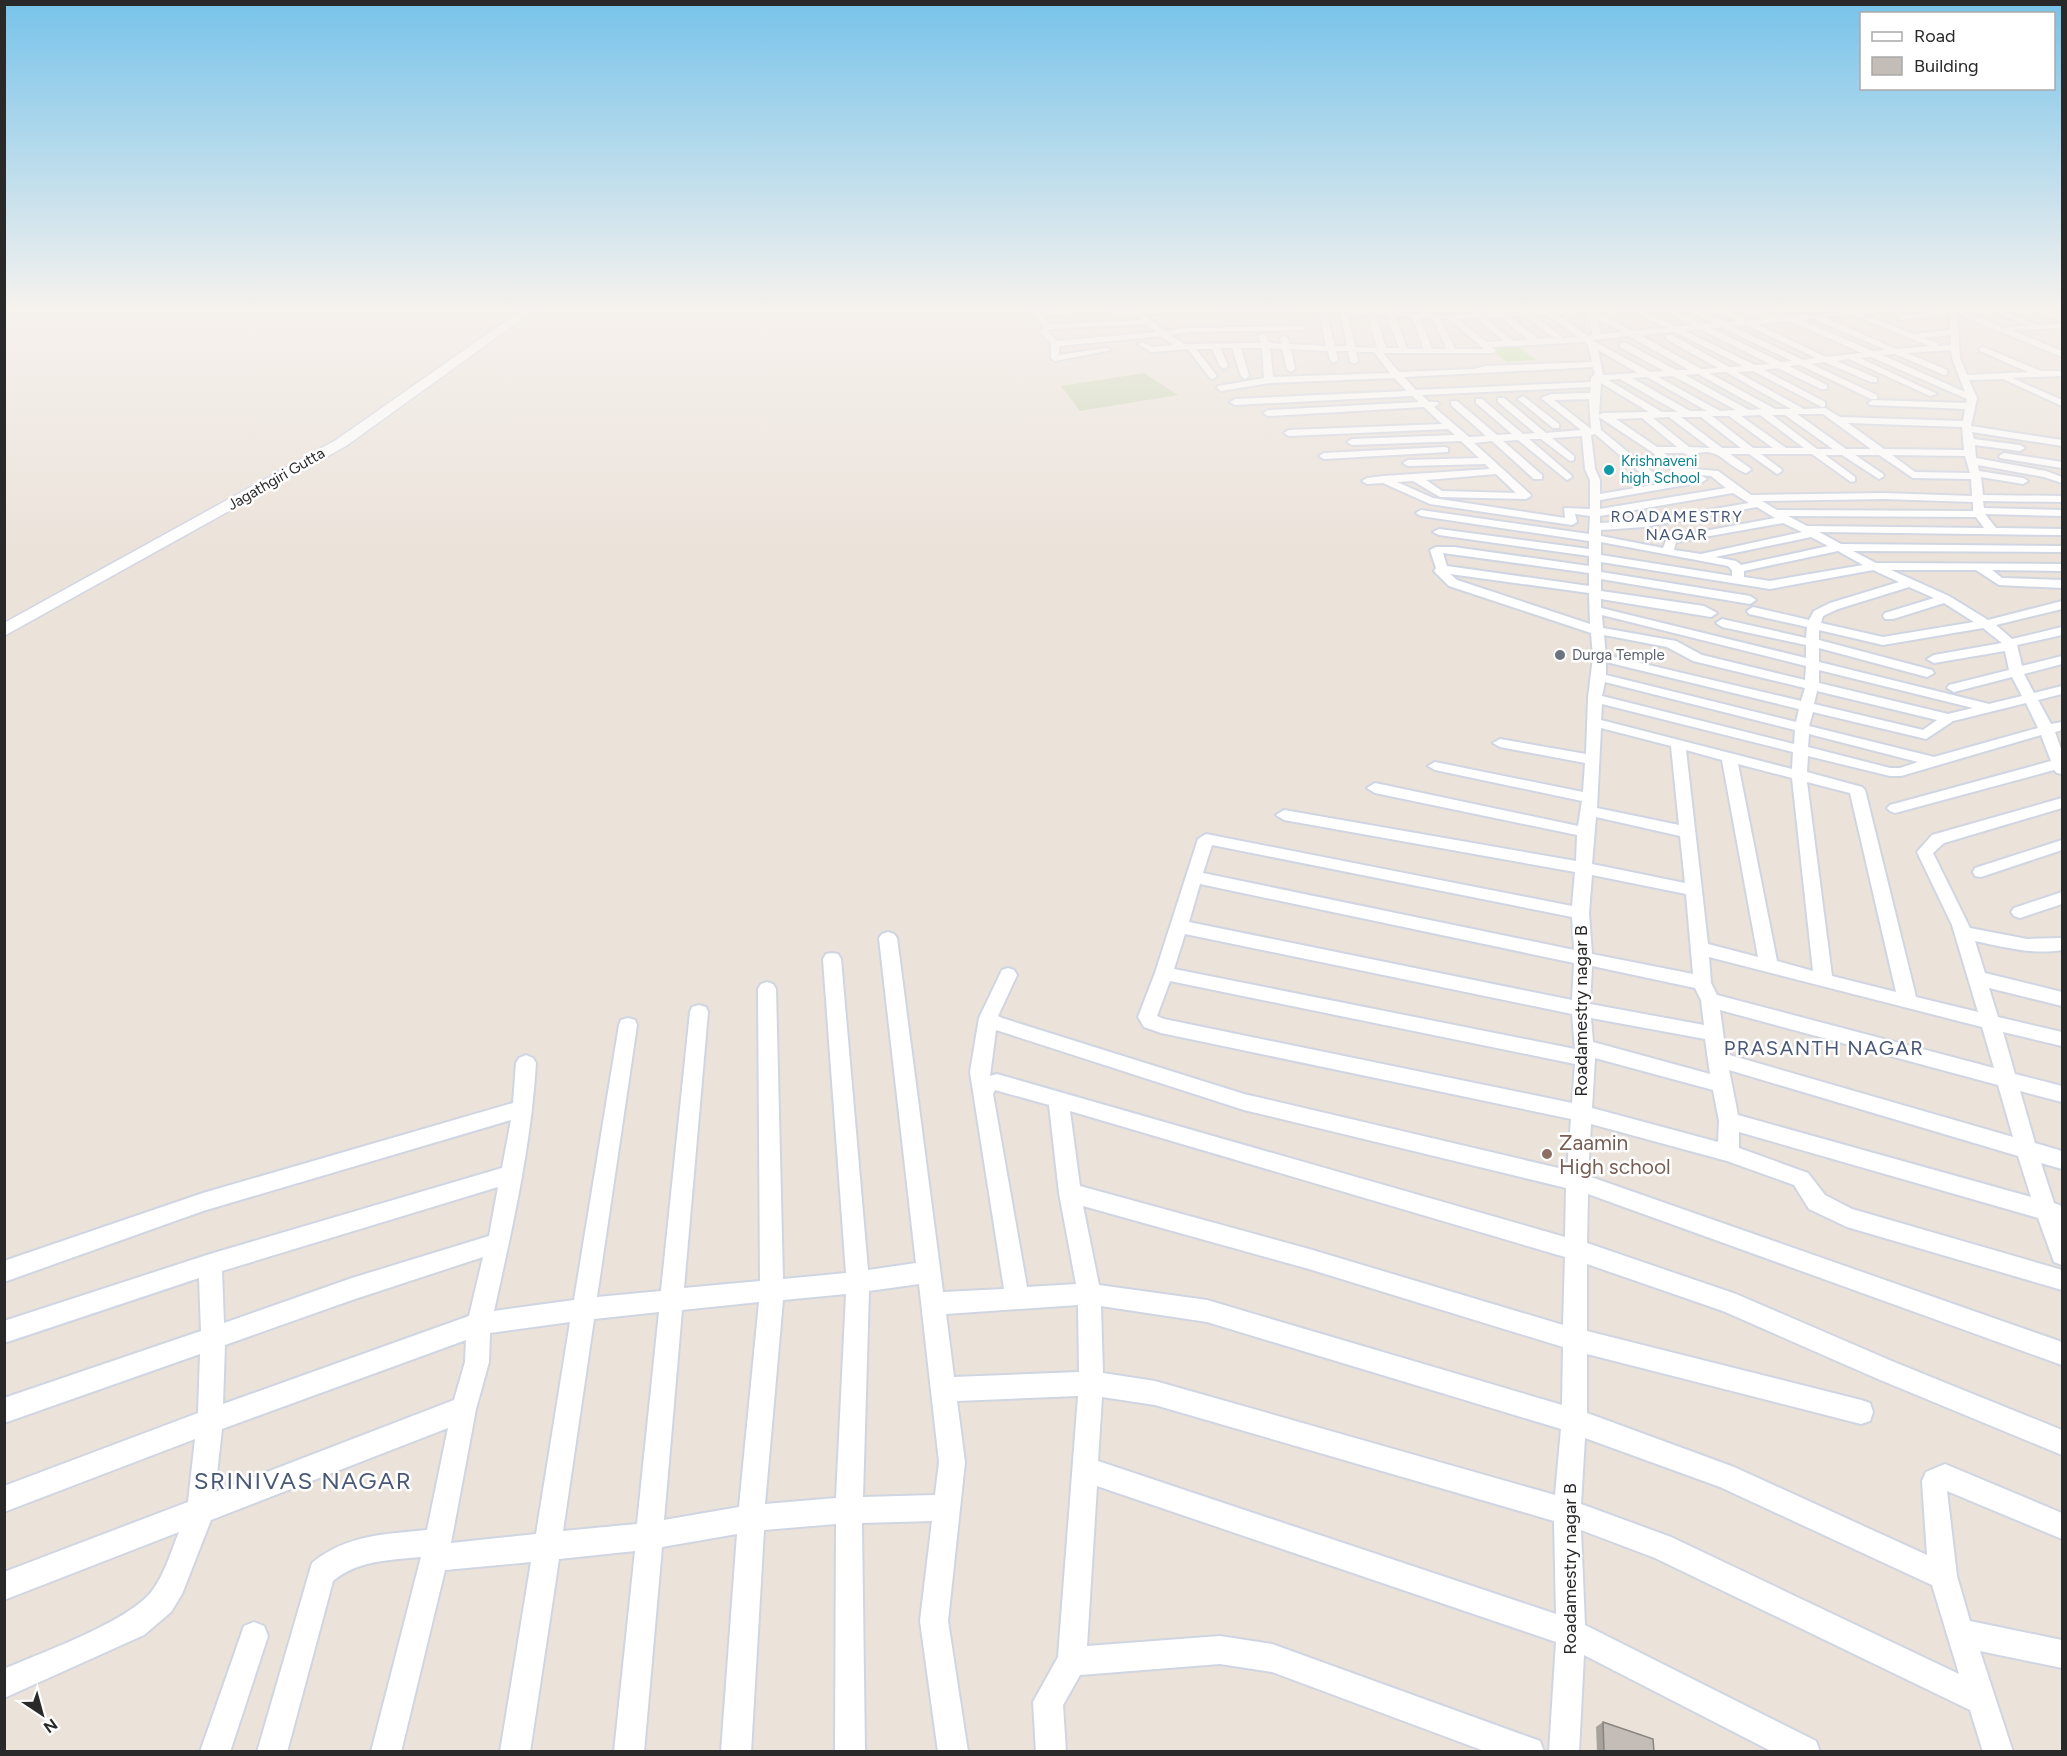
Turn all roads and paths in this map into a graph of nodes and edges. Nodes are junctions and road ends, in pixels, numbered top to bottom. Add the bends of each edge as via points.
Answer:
1 (419, 388) edge
2 (1230, 388) edge
3 (1279, 388) edge
4 (1409, 388) edge
5 (1488, 388) edge
6 (1573, 388) edge
7 (1596, 388) edge
8 (1613, 388) edge
9 (1642, 388) edge
10 (1674, 388) edge
11 (1701, 388) edge
12 (1731, 388) edge
13 (1759, 388) edge
14 (1794, 388) edge
15 (1818, 388) edge
16 (1852, 388) edge
17 (1919, 388) edge
18 (1931, 388) edge
19 (1964, 388) edge
20 (2028, 388) edge
21 (1800, 391) junction
22 (1415, 394) junction
23 (1933, 394) dead end
24 (1546, 398) junction
25 (1523, 399) junction
26 (1501, 400) junction
27 (1479, 401) junction
28 (1235, 402) dead end
29 (1454, 403) junction
30 (2062, 403) edge
31 (1822, 404) dead end
32 (1427, 405) junction
33 (1747, 412) junction
34 (1762, 412) junction
35 (1774, 412) junction
36 (1787, 412) junction
37 (1802, 412) junction
38 (1268, 413) dead end
39 (1702, 413) junction
40 (1718, 413) junction
41 (1731, 413) junction
42 (1643, 414) junction
43 (1660, 414) junction
44 (1671, 414) junction
45 (1688, 414) junction
46 (1441, 416) junction
47 (1841, 416) junction
48 (1336, 420) dead end
49 (1348, 420) dead end
50 (1278, 422) dead end
51 (1452, 426) junction
52 (1556, 426) dead end
53 (1594, 426) junction
54 (1854, 431) junction
55 (2062, 432) edge
56 (1289, 433) dead end
57 (1542, 436) junction
58 (1520, 437) junction
59 (1466, 439) junction
60 (1493, 439) junction
61 (1970, 439) junction
62 (1869, 441) junction
63 (1347, 442) dead end
64 (2062, 443) edge
65 (1476, 448) junction
66 (1655, 450) junction
67 (1688, 450) junction
68 (1721, 451) junction
69 (1750, 451) junction
70 (1784, 451) junction
71 (1814, 451) junction
72 (1847, 452) junction
73 (1881, 452) junction
74 (2062, 454) edge
75 (1324, 456) dead end
76 (1570, 458) dead end
77 (1488, 461) junction
78 (1340, 465) dead end
79 (2062, 465) edge
80 (1746, 470) dead end
81 (1776, 471) dead end
82 (1502, 473) junction
83 (1716, 474) junction
84 (1879, 476) dead end
85 (1415, 477) junction
86 (1567, 477) dead end
87 (1383, 479) junction
88 (1851, 479) dead end
89 (2062, 480) edge
90 (1367, 481) dead end
91 (1466, 485) dead end
92 (1669, 485) junction
93 (1767, 486) dead end
94 (2062, 487) edge
95 (1432, 488) junction
96 (1735, 490) junction
97 (1526, 496) junction
98 (1782, 498) junction
99 (2062, 499) edge
100 (1754, 501) junction
101 (1978, 506) junction
102 (1421, 513) dead end
103 (2062, 513) edge
104 (1780, 516) junction
105 (1534, 517) junction
106 (1968, 529) junction
107 (1991, 529) junction
108 (1809, 531) junction
109 (1439, 532) dead end
110 (2062, 532) edge
111 (1982, 547) junction
112 (1842, 548) junction
113 (2062, 549) edge
114 (1668, 552) junction
115 (1697, 556) junction
116 (1595, 557) junction
117 (1977, 565) junction
118 (2000, 565) junction
119 (1874, 566) junction
120 (2062, 567) edge
121 (1442, 568) junction
122 (1738, 575) junction
123 (1908, 583) junction
124 (2062, 584) edge
125 (1946, 599) junction
126 (2062, 605) edge
127 (1711, 613) dead end
128 (1889, 616) dead end
129 (1815, 621) junction
130 (1722, 623) dead end
131 (1986, 624) junction
132 (1875, 629) dead end
133 (1596, 630) junction
134 (4, 631) edge
135 (2062, 631) edge
136 (1814, 643) junction
137 (2010, 643) junction
138 (1600, 657) junction
139 (1934, 659) dead end
140 (2062, 660) edge
141 (1811, 664) junction
142 (2016, 671) junction
143 (1927, 673) dead end
144 (1599, 677) junction
145 (1812, 685) junction
146 (1954, 688) dead end
147 (2062, 690) edge
148 (1594, 698) junction
149 (2030, 698) junction
150 (1807, 706) junction
151 (1990, 708) junction
152 (1948, 718) junction
153 (1594, 722) junction
154 (2062, 726) edge
155 (1802, 727) junction
156 (2048, 731) junction
157 (1500, 743) dead end
158 (1678, 744) junction
159 (1801, 751) junction
160 (1729, 757) junction
161 (1593, 760) junction
162 (1934, 762) junction
163 (1436, 766) dead end
164 (2061, 766) edge
165 (1799, 775) junction
166 (1376, 788) dead end
167 (2062, 803) edge
168 (1589, 805) junction
169 (1895, 808) dead end
170 (1284, 815) dead end
171 (1585, 832) junction
172 (1686, 832) junction
173 (2062, 845) edge
174 (1584, 868) junction
175 (1981, 872) dead end
176 (1194, 877) junction
177 (1693, 890) junction
178 (2062, 898) edge
179 (2020, 912) dead end
180 (1580, 913) junction
181 (1178, 926) junction
182 (1964, 933) junction
183 (888, 938) dead end
184 (2062, 944) edge
185 (1700, 948) junction
186 (1583, 958) junction
187 (832, 959) dead end
188 (1769, 967) junction
189 (1164, 973) junction
190 (1008, 975) dead end
191 (1977, 978) junction
192 (1823, 979) junction
193 (768, 989) dead end
194 (1706, 992) junction
195 (2062, 999) edge
196 (1908, 1002) junction
197 (1581, 1009) junction
198 (699, 1012) dead end
199 (988, 1018) junction
200 (1990, 1021) junction
201 (628, 1025) dead end
202 (1715, 1034) junction
203 (2062, 1039) edge
204 (1584, 1053) junction
205 (1717, 1059) junction
206 (526, 1063) dead end
207 (2008, 1078) junction
208 (1722, 1085) junction
209 (982, 1094) junction
210 (2062, 1094) edge
211 (1059, 1101) junction
212 (523, 1108) junction
213 (1580, 1113) junction
214 (1729, 1121) junction
215 (2026, 1149) junction
216 (1728, 1152) junction
217 (2062, 1160) edge
218 (512, 1174) junction
219 (1577, 1181) junction
220 (1070, 1193) junction
221 (2054, 1212) edge
222 (497, 1244) junction
223 (1577, 1250) junction
224 (2062, 1254) edge
225 (210, 1264) junction
226 (4, 1272) edge
227 (929, 1272) junction
228 (2062, 1280) edge
229 (858, 1282) junction
230 (772, 1289) junction
231 (1089, 1294) junction
232 (1017, 1298) junction
233 (672, 1300) junction
234 (932, 1304) junction
235 (584, 1309) junction
236 (478, 1324) junction
237 (4, 1332) edge
238 (213, 1336) junction
239 (1574, 1339) junction
240 (2062, 1353) edge
241 (1091, 1383) junction
242 (943, 1390) junction
243 (464, 1409) junction
244 (4, 1411) edge
245 (1861, 1412) dead end
246 (210, 1421) junction
247 (1574, 1421) junction
248 (2062, 1442) edge
249 (1084, 1469) junction
250 (4, 1499) edge
251 (945, 1508) junction
252 (849, 1510) junction
253 (1567, 1512) junction
254 (200, 1513) junction
255 (751, 1518) junction
256 (2062, 1526) edge
257 (649, 1536) junction
258 (548, 1545) junction
259 (436, 1550) junction
260 (1943, 1576) junction
261 (4, 1586) edge
262 (1571, 1633) junction
263 (1959, 1633) junction
264 (254, 1636) dead end
265 (2062, 1654) edge
266 (1072, 1661) junction
267 (4, 1684) edge
268 (1981, 1700) junction
269 (215, 1752) edge
270 (273, 1752) edge
271 (386, 1752) edge
272 (515, 1752) edge
273 (629, 1752) edge
274 (736, 1752) edge
275 (850, 1752) edge
276 (953, 1752) edge
277 (1051, 1752) edge
278 (1529, 1752) edge
279 (1563, 1752) edge
280 (1805, 1752) edge
281 (1998, 1752) edge

1 - 134 street, Jagathgiri Gutta via 341,443
2 - 3 street via 1222,391
4 - 22 street
5 - 22 street
6 - 24 street
7 - 53 street, Roadamestry nagar B
8 - 43 street
9 - 45 street
10 - 40 street
11 - 33 street
12 - 35 street
13 - 37 street
14 - 21 street
15 - 21 street
16 - 61 street
17 - 23 street
18 - 61 street
19 - 61 street
20 - 30 street
21 - 31 street
22 - 28 street
22 - 32 street
24 - 25 street
24 - 53 street
25 - 26 street
25 - 52 street
26 - 27 street
26 - 57 street
27 - 29 street
27 - 58 street
29 - 32 street
29 - 60 street
32 - 38 street
32 - 46 street
33 - 34 street
33 - 41 street
34 - 35 street
34 - 71 street
35 - 36 street
36 - 37 street
36 - 72 street
37 - 47 street via 1825,411
39 - 40 street
39 - 45 street
39 - 69 street
40 - 41 street
41 - 70 street
42 - 43 street
42 - 53 street
42 - 67 street
43 - 44 street
44 - 45 street
44 - 68 street
46 - 49 street
46 - 51 street
47 - 54 street
47 - 61 street
48 - 50 street
51 - 56 street
51 - 59 street
53 - 57 street
53 - 66 street
53 - 92 street via 1647,473
53 - 116 street, Roadamestry nagar B via 1590,470 1595,480
54 - 61 street
54 - 62 street
55 - 61 street
57 - 58 street
57 - 76 street
58 - 60 street
58 - 86 street
59 - 60 street
59 - 63 street
59 - 65 street
60 - 82 street via 1536,475
61 - 62 street
61 - 64 street
61 - 73 street
61 - 73 street via 1898,463
61 - 74 street
61 - 79 street
61 - 89 street
61 - 94 street
61 - 101 street
62 - 73 street
65 - 75 street
65 - 77 street
66 - 67 street
66 - 83 street via 1679,471
67 - 68 street
67 - 83 street
68 - 69 street
68 - 80 street
69 - 70 street
69 - 81 street
70 - 71 street
71 - 72 street
71 - 88 street
72 - 73 street
72 - 84 street
77 - 78 street
77 - 82 street
82 - 85 street
82 - 97 street
83 - 92 street
83 - 96 street
85 - 87 street
85 - 95 street
87 - 90 street
87 - 105 street via 1430,501
91 - 95 street
92 - 116 street
93 - 98 street
95 - 97 street via 1440,494
96 - 100 street
96 - 116 street
97 - 105 street
98 - 100 street
98 - 101 street via 1884,496
99 - 101 street
100 - 104 street
100 - 116 street via 1644,524
101 - 103 street
101 - 104 street
101 - 107 street
102 - 116 street
104 - 108 street
104 - 114 street via 1676,538 1671,540
105 - 116 street via 1572,522 1568,510
106 - 107 street
106 - 108 street
106 - 111 street
107 - 110 street
108 - 112 street
108 - 115 street
109 - 116 street
111 - 112 street
111 - 113 street
111 - 118 street
112 - 119 street
112 - 122 street
114 - 115 street
114 - 116 street
115 - 122 street via 1732,563
116 - 121 street
116 - 121 street via 1436,550
116 - 122 street
116 - 127 street
116 - 129 street
116 - 133 street, Roadamestry nagar B
116 - 141 street
117 - 118 street
117 - 119 street
117 - 124 street via 1999,581
118 - 120 street
119 - 122 street via 1770,585
119 - 123 street
121 - 133 street via 1440,571 1453,583
123 - 125 street
123 - 129 street via 1834,606
125 - 128 street
125 - 131 street
126 - 131 street
129 - 131 street via 1883,641
129 - 132 street
129 - 136 street
130 - 136 street
131 - 137 street
133 - 138 street, Roadamestry nagar B
133 - 145 street via 1671,644 1698,658
135 - 137 street
136 - 141 street
136 - 143 street
137 - 139 street
137 - 142 street
138 - 144 street, Roadamestry nagar B
138 - 150 street
140 - 142 street
141 - 145 street
141 - 151 street
142 - 146 street
142 - 149 street
144 - 148 street, Roadamestry nagar B
144 - 155 street
145 - 150 street
145 - 152 street
147 - 149 street
148 - 153 street, Roadamestry nagar B
148 - 159 street
149 - 151 street
149 - 156 street
150 - 152 street via 1926,735
150 - 155 street
151 - 152 street
153 - 158 street
153 - 161 street, Roadamestry nagar B
154 - 156 street
155 - 159 street
155 - 162 street
156 - 162 street
156 - 164 street
157 - 161 street
158 - 160 street
158 - 172 street
159 - 162 street via 1890,772
159 - 165 street
160 - 165 street
160 - 188 street
161 - 168 street, Roadamestry nagar B
163 - 168 street
164 - 169 street
165 - 192 street
165 - 196 street via 1857,790
166 - 171 street
167 - 182 street via 1938,839 1930,845 1925,852
168 - 171 street, Roadamestry nagar B
168 - 172 street
170 - 174 street
171 - 174 street, Roadamestry nagar B
172 - 177 street
173 - 175 street
174 - 177 street
174 - 180 street, Roadamestry nagar B
176 - 180 street via 1206,839
176 - 181 street
176 - 186 street
177 - 185 street
178 - 179 street
180 - 186 street, Roadamestry nagar B
181 - 189 street
181 - 197 street
182 - 184 street via 2035,945
182 - 191 street
183 - 227 street
185 - 188 street
185 - 194 street
186 - 194 street
186 - 197 street, Roadamestry nagar B
187 - 229 street
188 - 192 street
189 - 204 street
189 - 213 street via 1147,1017 1161,1026
190 - 199 street
191 - 195 street
191 - 200 street
192 - 196 street
193 - 230 street
194 - 202 street
194 - 207 street
196 - 200 street
197 - 202 street
197 - 204 street, Roadamestry nagar B
198 - 233 street
199 - 209 street via 980,1072
199 - 219 street via 1244,1102
200 - 203 street
200 - 207 street
201 - 235 street
202 - 205 street
204 - 208 street
204 - 213 street, Roadamestry nagar B
205 - 208 street
205 - 215 street
206 - 212 street
207 - 210 street
207 - 215 street
208 - 214 street
209 - 211 street via 988,1084 997,1082
209 - 232 street
211 - 220 street
211 - 223 street
212 - 218 street
212 - 226 street via 203,1202
213 - 216 street
213 - 219 street, Roadamestry nagar B
214 - 216 street
214 - 221 street
215 - 217 street
215 - 221 street
216 - 228 street via 1801,1179 1817,1202 1847,1217
218 - 222 street
218 - 225 street
219 - 223 street, Roadamestry nagar B
219 - 240 street
220 - 231 street
220 - 239 street via 1309,1259
221 - 224 street
222 - 236 street
222 - 238 street
223 - 239 street, Roadamestry nagar B
223 - 248 street via 1728,1302
225 - 237 street
225 - 238 street
227 - 229 street
227 - 234 street
229 - 230 street
229 - 252 street
230 - 233 street
230 - 255 street
231 - 232 street
231 - 241 street
231 - 247 street via 1207,1311
232 - 234 street
233 - 235 street
233 - 257 street
234 - 242 street
235 - 236 street
235 - 258 street
236 - 243 street via 477,1362
236 - 246 street
238 - 244 street
238 - 246 street
239 - 245 street
239 - 247 street, Roadamestry nagar B
241 - 242 street
241 - 249 street
241 - 253 street via 1155,1393
242 - 251 street via 952,1462
243 - 254 street
243 - 259 street
246 - 250 street
246 - 254 street
247 - 253 street, Roadamestry nagar B
247 - 260 street via 1725,1476
249 - 262 street
249 - 266 street
251 - 252 street
251 - 276 street via 934,1621
252 - 255 street
252 - 275 street
253 - 262 street, Roadamestry nagar B
253 - 268 street via 1661,1547
254 - 261 street
254 - 267 street via 172,1584 149,1614
255 - 257 street
255 - 274 street
256 - 260 street via 1945,1477 1935,1481
257 - 258 street
257 - 273 street
258 - 259 street
258 - 272 street
259 - 270 street via 361,1552 330,1564 321,1573
259 - 271 street
260 - 263 street
262 - 279 street, Roadamestry nagar B
262 - 280 street
263 - 265 street
263 - 268 street
264 - 269 street
266 - 277 street via 1048,1702
266 - 278 street via 1220,1650 1272,1658
268 - 281 street

